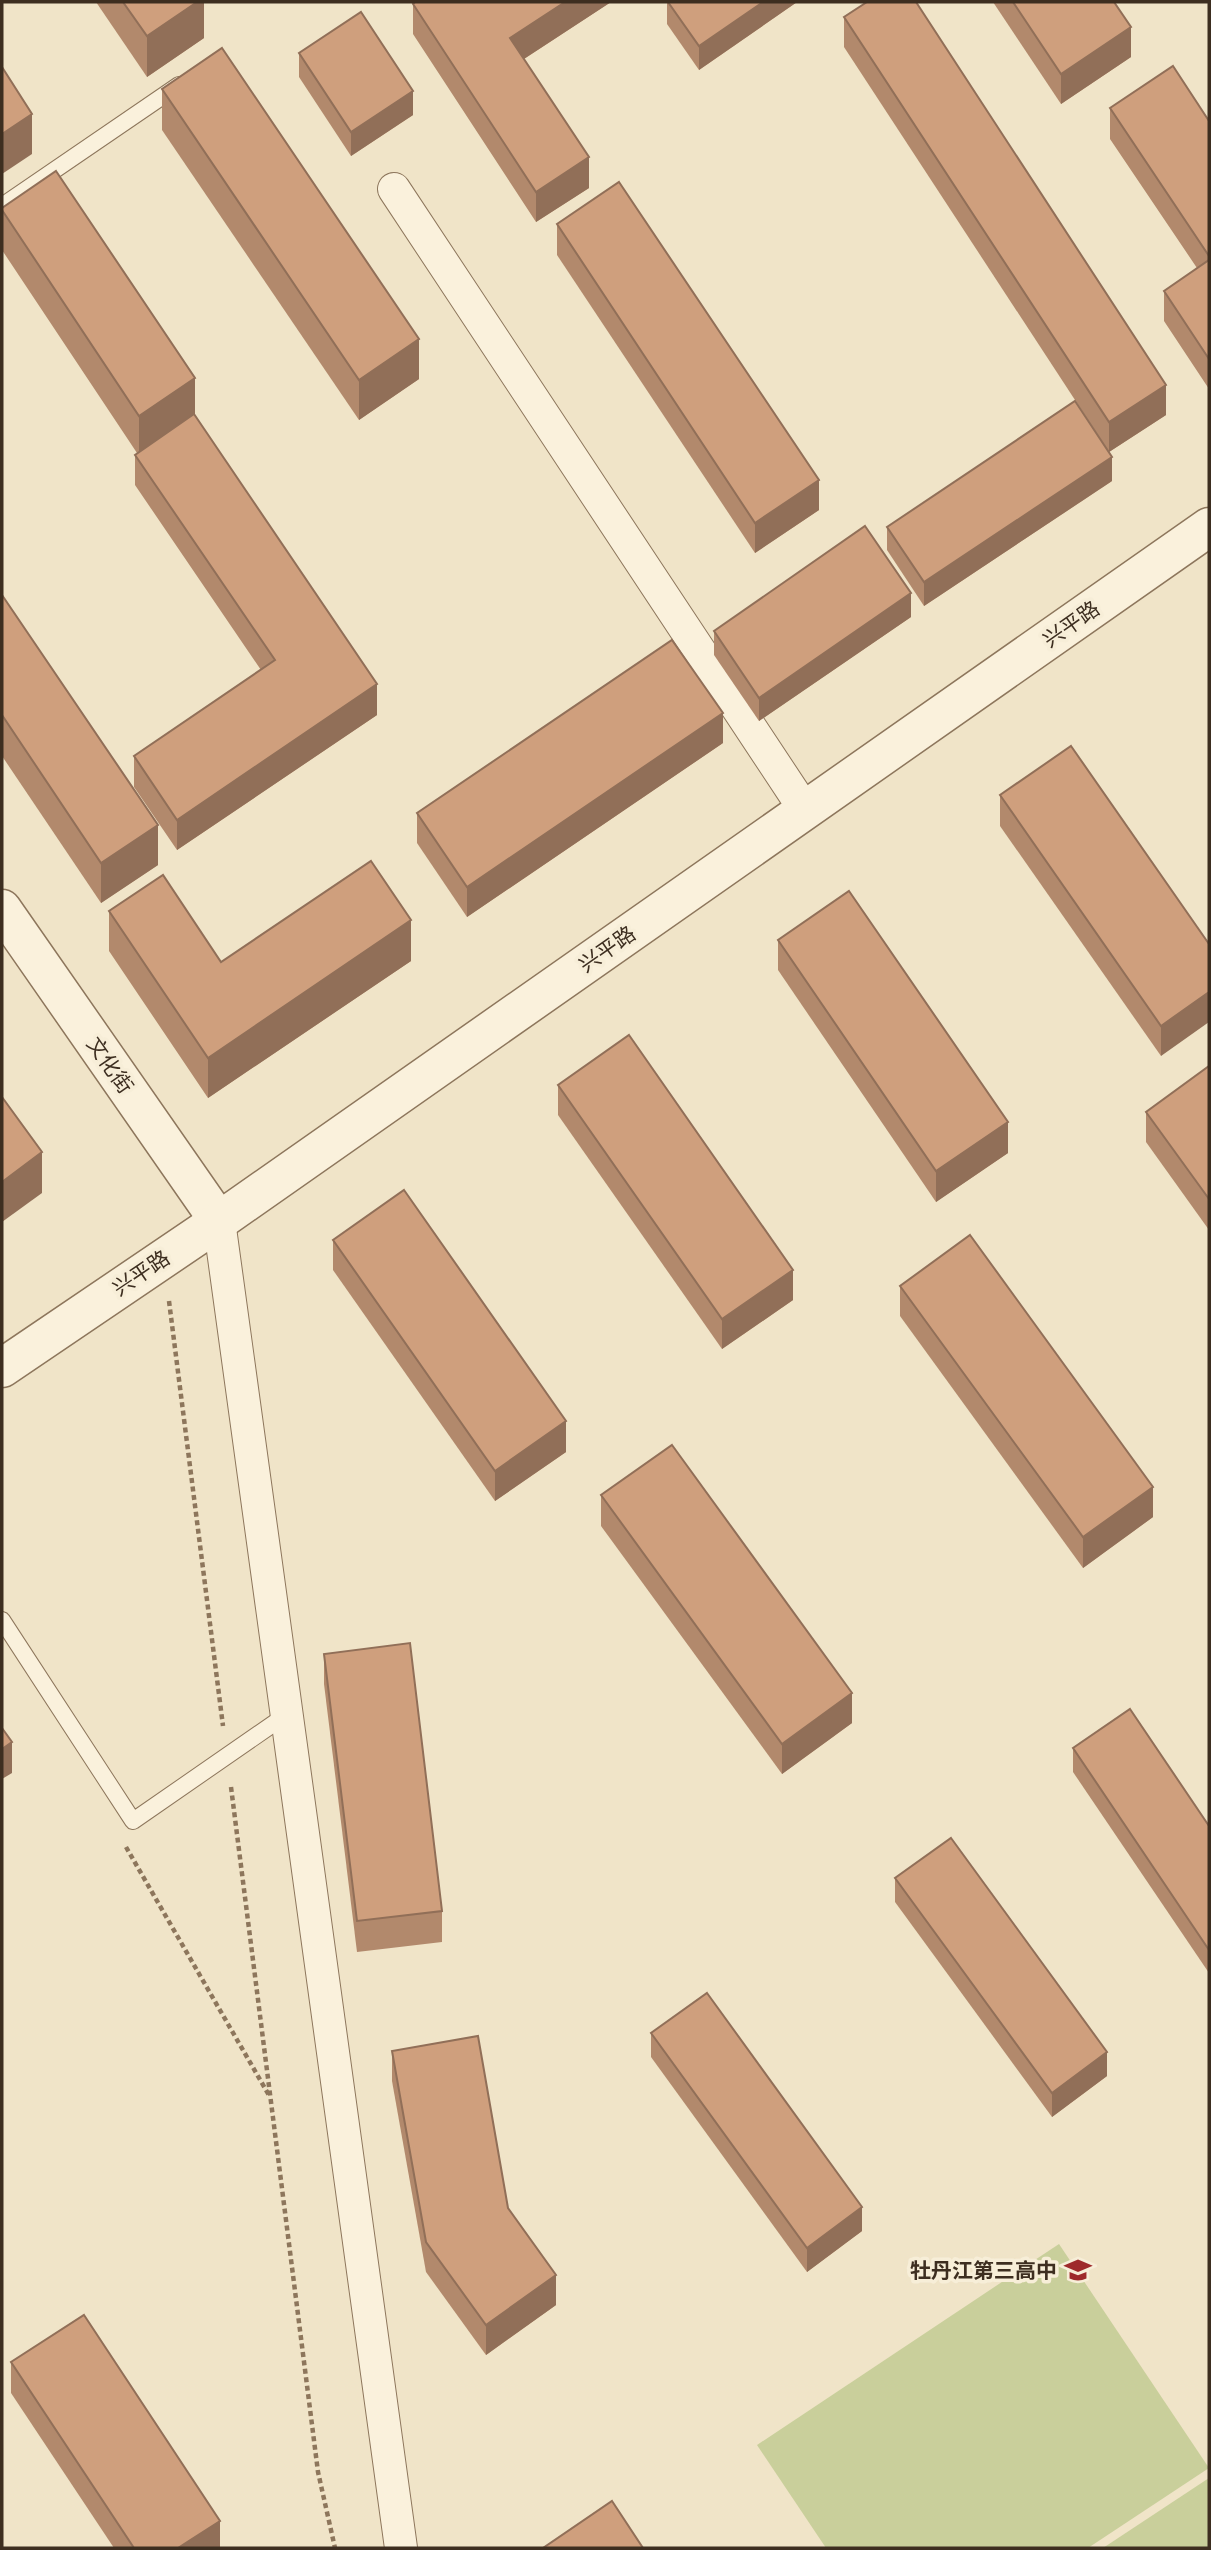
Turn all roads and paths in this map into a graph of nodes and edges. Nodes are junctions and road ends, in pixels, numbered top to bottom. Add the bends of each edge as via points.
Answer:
1 (187, 80) edge
2 (394, 188) dead end
3 (2, 205) edge
4 (1209, 527) edge
5 (805, 810) junction
6 (2, 909) edge
7 (219, 1221) junction
8 (164, 1258) junction
9 (2, 1368) edge
10 (2, 1620) edge
11 (286, 1715) junction
12 (223, 1727) dead end
13 (230, 1782) dead end
14 (119, 1835) dead end
15 (271, 2099) junction
16 (335, 2548) edge
17 (401, 2548) edge

1 - 3 lane
2 - 5 street
4 - 5 street, 兴平路
5 - 7 street, 兴平路
6 - 7 street, 文化街
7 - 8 street, 兴平路
7 - 11 street
8 - 9 street, 兴平路
8 - 12 path
10 - 11 lane via 133,1821
11 - 17 street
13 - 15 path
14 - 15 path
15 - 16 path via 318,2472

